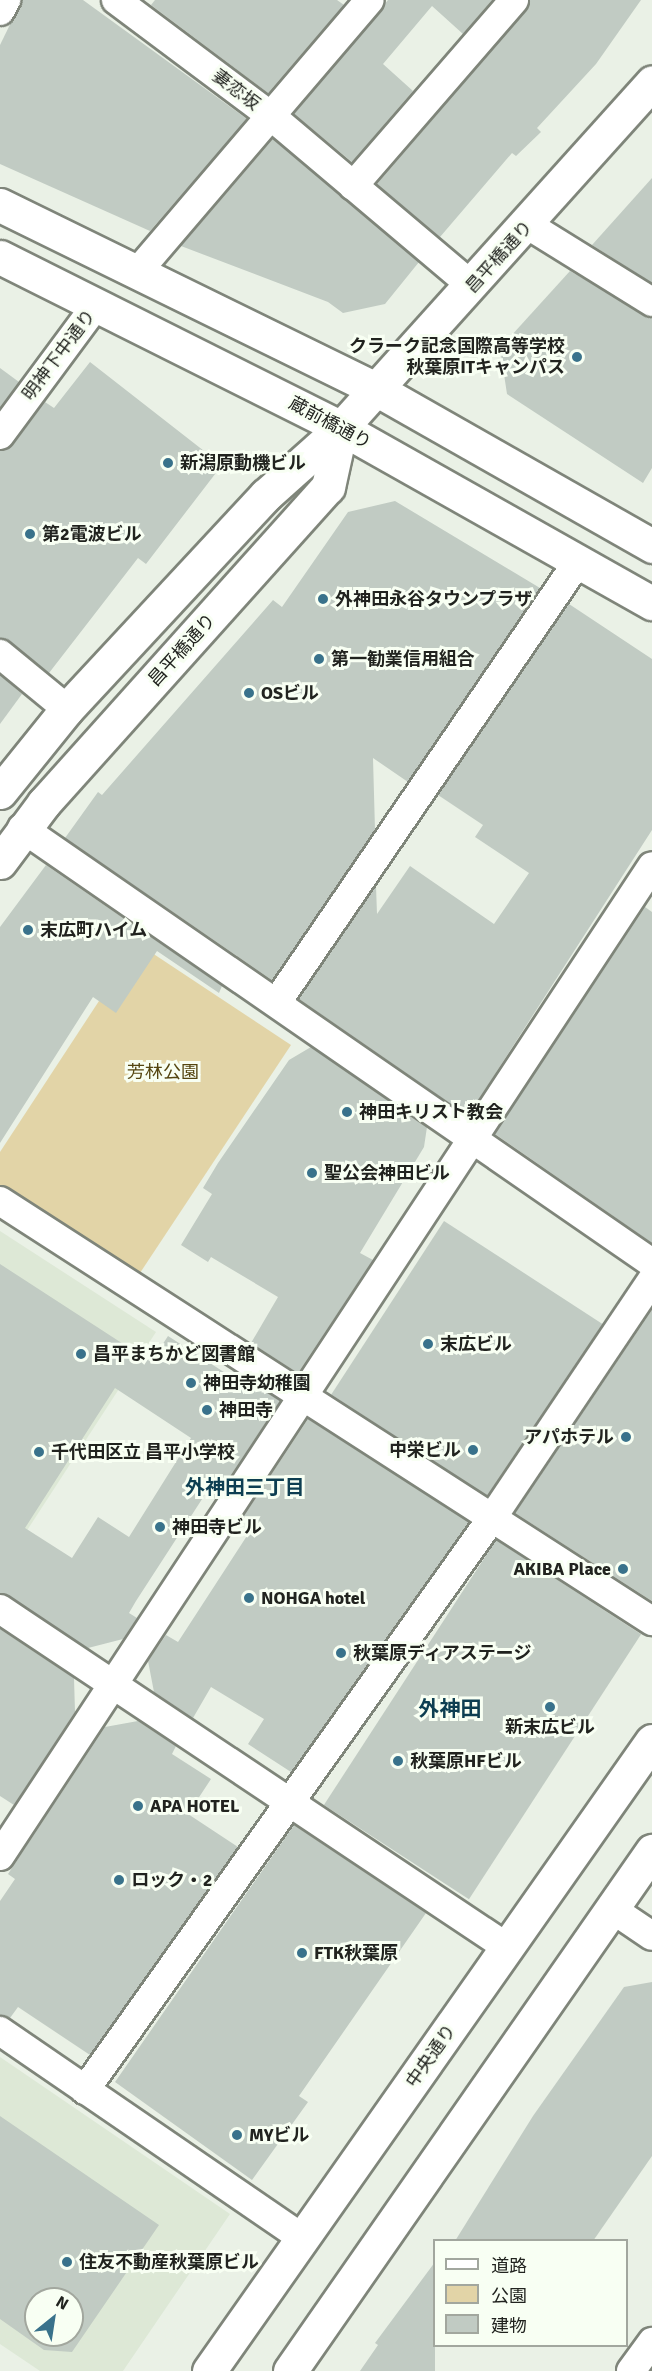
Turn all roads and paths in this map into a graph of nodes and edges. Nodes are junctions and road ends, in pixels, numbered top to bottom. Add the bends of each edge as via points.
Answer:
1 (6, 0) edge
2 (116, 0) edge
3 (370, 0) edge
4 (514, 0) edge
5 (0, 12) edge
6 (651, 86) edge
7 (271, 116) junction
8 (353, 186) junction
9 (0, 205) edge
10 (528, 225) junction
11 (0, 257) edge
12 (139, 270) junction
13 (472, 286) junction
14 (652, 302) edge
15 (97, 304) junction
16 (376, 389) junction
17 (341, 428) junction
18 (0, 435) edge
19 (652, 546) edge
20 (579, 560) junction
21 (652, 603) edge
22 (0, 654) edge
23 (67, 709) junction
24 (0, 792) edge
25 (22, 828) junction
26 (0, 862) edge
27 (652, 866) edge
28 (277, 1002) junction
29 (473, 1136) junction
30 (0, 1201) edge
31 (652, 1263) edge
32 (652, 1280) edge
33 (301, 1395) junction
34 (492, 1518) junction
35 (0, 1609) edge
36 (652, 1621) edge
37 (112, 1680) junction
38 (652, 1741) edge
39 (289, 1799) junction
40 (652, 1851) edge
41 (0, 1856) edge
42 (612, 1909) junction
43 (652, 1936) edge
44 (508, 1948) junction
45 (0, 2031) edge
46 (85, 2090) junction
47 (303, 2238) junction
48 (652, 2342) edge
49 (303, 2364) edge
50 (209, 2371) edge
51 (631, 2371) edge

1 - 5 street
2 - 7 street, 妻恋坂
3 - 7 street
4 - 8 street
6 - 10 main road, 昌平橋通り
7 - 8 street, 妻恋坂
7 - 12 street
8 - 13 street, 妻恋坂
9 - 12 main road
10 - 13 main road, 昌平橋通り
10 - 14 street
11 - 15 main road, 蔵前橋通り
12 - 16 main road
13 - 16 main road, 昌平橋通り
15 - 17 main road, 蔵前橋通り
15 - 18 street, 明神下中通り
16 - 17 main road, 昌平橋通り
16 - 19 main road
17 - 20 main road, 蔵前橋通り
17 - 23 main road, 昌平橋通り via 266,495
17 - 25 main road, 昌平橋通り via 328,487
20 - 21 main road, 蔵前橋通り
20 - 28 street
22 - 23 street
23 - 24 main road, 昌平橋通り
25 - 26 main road, 昌平橋通り
25 - 28 street
27 - 29 street
28 - 29 street
29 - 31 street
29 - 33 street
30 - 33 street
32 - 34 street
33 - 34 street
33 - 37 street
34 - 36 street
34 - 39 street
35 - 37 street
37 - 39 street
37 - 41 street
38 - 44 main road, 中央通り
39 - 44 street
39 - 46 street
40 - 42 main road
42 - 43 street
42 - 49 main road
44 - 47 main road, 中央通り
45 - 46 street
46 - 47 street
47 - 50 main road, 中央通り
48 - 51 street

